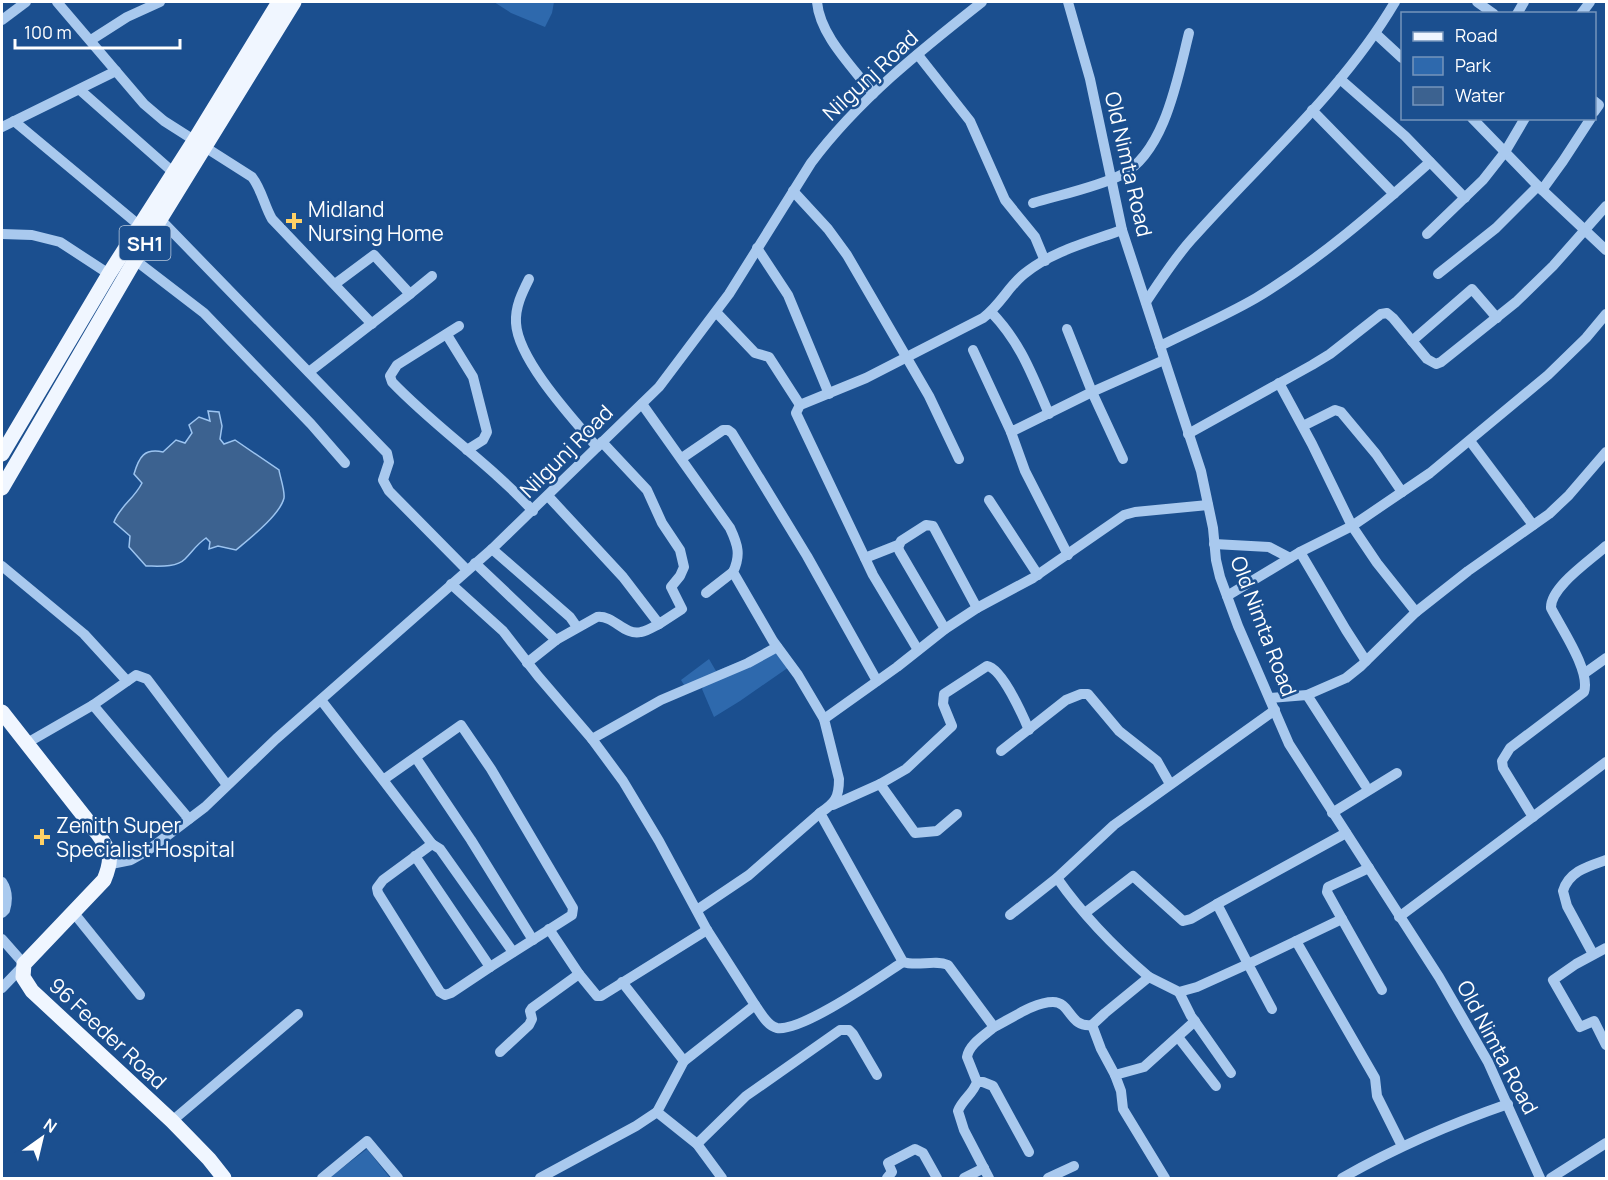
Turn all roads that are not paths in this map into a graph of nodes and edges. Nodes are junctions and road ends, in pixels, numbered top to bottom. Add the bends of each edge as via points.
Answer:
1 (26, 2) edge
2 (57, 2) edge
3 (160, 2) edge
4 (279, 2) edge
5 (294, 2) edge
6 (817, 2) edge
7 (1068, 2) edge
8 (1395, 2) edge
9 (1477, 2) edge
10 (976, 4) edge
11 (1491, 12) edge
12 (2, 20) edge
13 (1189, 33) dead end
14 (1376, 34) junction
15 (91, 40) junction
16 (918, 55) junction
17 (1401, 57) edge
18 (116, 71) junction
19 (1340, 79) junction
20 (80, 90) junction
21 (873, 94) junction
22 (1312, 110) junction
23 (1474, 120) edge
24 (1524, 120) edge
25 (1590, 120) edge
26 (14, 121) junction
27 (2, 127) edge
28 (200, 144) junction
29 (1505, 152) junction
30 (1430, 162) junction
31 (174, 173) junction
32 (1111, 179) junction
33 (1540, 188) junction
34 (793, 191) junction
35 (1394, 194) junction
36 (1465, 198) junction
37 (1033, 203) dead end
38 (1606, 206) edge
39 (160, 219) junction
40 (140, 226) junction
41 (1122, 230) junction
42 (1586, 230) junction
43 (2, 234) edge
44 (1427, 234) dead end
45 (757, 248) junction
46 (1606, 250) edge
47 (135, 260) junction
48 (1045, 261) junction
49 (109, 274) junction
50 (1438, 274) dead end
51 (432, 276) dead end
52 (529, 279) dead end
53 (335, 284) junction
54 (410, 294) junction
55 (1146, 303) junction
56 (716, 312) junction
57 (991, 312) junction
58 (1606, 314) edge
59 (1497, 318) junction
60 (372, 324) junction
61 (459, 326) dead end
62 (1067, 329) dead end
63 (447, 335) junction
64 (1412, 341) junction
65 (1161, 346) junction
66 (973, 350) dead end
67 (906, 357) junction
68 (1164, 360) junction
69 (309, 372) junction
70 (1279, 383) junction
71 (1092, 392) junction
72 (829, 394) junction
73 (642, 404) junction
74 (800, 405) junction
75 (1048, 414) junction
76 (1303, 426) junction
77 (1011, 432) junction
78 (1188, 434) junction
79 (1470, 441) junction
80 (600, 444) junction
81 (467, 450) junction
82 (1606, 452) edge
83 (2, 454) edge
84 (682, 458) junction
85 (959, 459) dead end
86 (1123, 459) dead end
87 (345, 463) dead end
88 (2, 488) edge
89 (1402, 492) junction
90 (548, 496) junction
91 (989, 500) dead end
92 (1208, 505) junction
93 (532, 511) junction
94 (1533, 525) junction
95 (1352, 526) junction
96 (1214, 544) junction
97 (898, 545) junction
98 (1606, 546) edge
99 (492, 549) junction
100 (1068, 555) junction
101 (1295, 555) junction
102 (865, 558) junction
103 (2, 566) edge
104 (471, 566) junction
105 (733, 573) junction
106 (1038, 575) junction
107 (451, 584) junction
108 (706, 593) dead end
109 (1227, 596) junction
110 (977, 608) junction
111 (1416, 612) junction
112 (659, 624) junction
113 (577, 627) junction
114 (945, 629) junction
115 (556, 640) junction
116 (777, 647) junction
117 (918, 650) junction
118 (1606, 658) edge
119 (1366, 661) junction
120 (527, 663) junction
121 (1585, 673) junction
122 (127, 681) junction
123 (877, 681) junction
124 (1307, 695) junction
125 (1270, 698) junction
126 (321, 700) junction
127 (93, 705) junction
128 (1275, 710) junction
129 (2, 712) edge
130 (824, 719) junction
131 (1029, 730) junction
132 (592, 739) junction
133 (27, 743) junction
134 (1001, 751) dead end
135 (416, 758) junction
136 (1606, 762) edge
137 (1397, 773) dead end
138 (383, 780) junction
139 (880, 784) junction
140 (1170, 784) junction
141 (227, 785) junction
142 (1365, 785) dead end
143 (833, 805) junction
144 (820, 813) junction
145 (1332, 813) junction
146 (957, 814) dead end
147 (1533, 817) junction
148 (189, 819) junction
149 (1346, 833) junction
150 (432, 844) junction
151 (415, 856) junction
152 (1606, 860) edge
153 (111, 864) junction
154 (1369, 868) junction
155 (1057, 878) junction
156 (2, 882) edge
157 (1217, 904) junction
158 (697, 910) junction
159 (73, 912) junction
160 (2, 913) edge
161 (1085, 913) junction
162 (1010, 915) dead end
163 (1400, 917) junction
164 (1342, 919) junction
165 (549, 929) junction
166 (707, 930) junction
167 (2, 939) edge
168 (533, 940) junction
169 (1296, 941) junction
170 (1606, 948) edge
171 (513, 952) junction
172 (1593, 954) junction
173 (903, 962) junction
174 (1248, 964) junction
175 (23, 965) junction
176 (490, 967) junction
177 (579, 974) junction
178 (1149, 977) junction
179 (622, 982) junction
180 (2, 988) edge
181 (1382, 990) dead end
182 (1179, 992) junction
183 (140, 995) dead end
184 (755, 1005) junction
185 (1272, 1009) dead end
186 (298, 1014) dead end
187 (1195, 1021) junction
188 (1092, 1025) junction
189 (994, 1027) junction
190 (1178, 1037) junction
191 (1606, 1045) edge
192 (500, 1052) dead end
193 (684, 1061) junction
194 (1231, 1073) dead end
195 (877, 1075) dead end
196 (1115, 1075) junction
197 (977, 1082) junction
198 (1216, 1086) dead end
199 (1508, 1104) junction
200 (657, 1112) junction
201 (172, 1121) junction
202 (1606, 1143) edge
203 (697, 1144) junction
204 (1402, 1146) junction
205 (1029, 1152) dead end
206 (1074, 1166) dead end
207 (986, 1173) edge
208 (224, 1179) edge
209 (322, 1179) edge
210 (398, 1179) edge
211 (540, 1179) edge
212 (722, 1179) edge
213 (887, 1179) edge
214 (937, 1179) edge
215 (964, 1179) edge
216 (1048, 1179) edge
217 (1165, 1179) edge
218 (1342, 1179) edge
219 (1540, 1179) edge
220 (1551, 1179) edge

1 - 12 street
2 - 15 street
3 - 15 street
4 - 28 main road, SH1
5 - 28 main road, SH1
6 - 21 street via 826,32
7 - 32 street, Old Nimta Road
8 - 14 street
9 - 11 street
10 - 16 street, Nilgunj Road
13 - 32 street via 1162,127 1141,159
14 - 17 street
14 - 19 street
15 - 18 street
16 - 21 street, Nilgunj Road
16 - 48 street via 970,121 1005,200 1035,237
18 - 20 street
18 - 28 street via 144,104
19 - 22 street
19 - 30 street
20 - 26 street
20 - 31 street
21 - 34 street, Nilgunj Road via 825,144
22 - 35 street
22 - 55 street via 1190,241
23 - 29 street
24 - 29 street
25 - 33 street
26 - 27 street
26 - 40 street
28 - 31 main road, SH1
28 - 39 main road, SH1
28 - 53 street via 252,177 272,219
29 - 33 street
29 - 36 street
30 - 35 street
30 - 36 street
31 - 40 main road, SH1
32 - 37 street
32 - 41 street, Old Nimta Road
33 - 42 street
33 - 50 street
34 - 45 street, Nilgunj Road
34 - 67 street via 838,242
35 - 65 street via 1286,279 1244,305
36 - 44 street
38 - 42 street
39 - 47 main road, SH1
39 - 69 street
40 - 49 main road, SH1
41 - 48 street
41 - 55 street, Old Nimta Road
42 - 46 street
42 - 59 street
43 - 49 street via 32,235 60,242
45 - 56 street, Nilgunj Road
45 - 72 street via 788,296
47 - 87 street via 204,313
47 - 88 main road, SH1
48 - 57 street via 1015,282
49 - 83 main road, SH1
51 - 54 street
52 - 80 street via 516,313 519,340 558,402
53 - 54 street via 374,255
53 - 60 street
54 - 60 street
55 - 65 street, Old Nimta Road
56 - 73 street, Nilgunj Road
56 - 74 street via 755,353 769,357
57 - 67 street
57 - 75 street via 1019,346
58 - 79 street via 1548,375
59 - 64 street via 1437,364 1427,359
59 - 64 street via 1472,289
60 - 69 street
61 - 63 street
62 - 71 street
63 - 81 street via 473,377 487,432 483,440
63 - 81 street via 397,365 390,376 398,388
64 - 70 street via 1387,313 1381,314 1330,354
65 - 68 street, Old Nimta Road
66 - 77 street
67 - 72 street
67 - 85 street
68 - 71 street
68 - 78 street, Old Nimta Road
69 - 104 street via 387,453 389,462 383,480 389,491
70 - 76 street
70 - 78 street
71 - 75 street
71 - 86 street
72 - 74 street
73 - 80 street, Nilgunj Road
73 - 84 street
74 - 102 street via 796,413
75 - 77 street
76 - 89 street via 1335,410 1341,412
76 - 95 street
77 - 100 street via 1025,471
78 - 92 street, Old Nimta Road
79 - 89 street
79 - 94 street
80 - 90 street, Nilgunj Road
80 - 112 street via 647,490 683,557 683,570 671,587 682,609
81 - 93 street via 508,484
82 - 94 street via 1569,495
84 - 105 street via 738,544 739,557
84 - 123 street via 723,430 732,433
89 - 95 street
90 - 93 street, Nilgunj Road
90 - 112 street via 623,577
91 - 106 street
92 - 96 street, Old Nimta Road
92 - 100 street via 1124,515
93 - 99 street, Nilgunj Road
94 - 111 street
95 - 101 street
95 - 111 street
96 - 101 street via 1269,547
96 - 109 street, Old Nimta Road
97 - 102 street
97 - 110 street via 926,525 933,526
97 - 114 street
98 - 121 street via 1559,588 1551,601
99 - 104 street, Nilgunj Road
99 - 113 street
100 - 106 street
101 - 109 street
101 - 119 street
102 - 117 street
103 - 122 street via 84,634
104 - 107 street, Nilgunj Road
104 - 115 street
105 - 108 street
105 - 116 street
106 - 110 street
107 - 120 street via 494,622
107 - 126 street, Nilgunj Road
109 - 125 street, Old Nimta Road
110 - 114 street
111 - 119 street
112 - 113 street via 637,633 600,616
113 - 115 street
114 - 117 street
115 - 120 street
116 - 130 street
116 - 132 street via 661,700
117 - 123 street
118 - 121 street
119 - 124 street via 1346,678
120 - 132 street
121 - 147 street via 1584,692 1510,748 1502,761
122 - 127 street
122 - 141 street via 138,675 147,679
123 - 130 street
124 - 125 street
124 - 142 street
125 - 128 street, Old Nimta Road
126 - 138 street
126 - 141 street, Nilgunj Road
127 - 133 street
127 - 148 street
128 - 140 street
128 - 145 street, Old Nimta Road via 1289,744
129 - 133 main road
130 - 143 street via 839,779
131 - 134 street
131 - 139 street via 1000,675 987,666 944,694 950,728 906,768
131 - 140 street via 1070,698 1088,694 1119,731 1157,761
132 - 158 street via 623,782
133 - 153 main road via 108,849
135 - 138 street
135 - 165 street via 461,725 573,908 572,915
135 - 168 street
136 - 147 street
137 - 145 street
138 - 150 street
139 - 143 street
139 - 146 street via 915,833 937,831
140 - 155 street via 1114,825
141 - 148 street, Nilgunj Road
143 - 144 street
144 - 158 street via 749,875
144 - 173 street
145 - 149 street, Old Nimta Road
147 - 163 street
148 - 153 street, Nilgunj Road via 147,851 131,860
149 - 154 street, Old Nimta Road
149 - 157 street
150 - 151 street
150 - 171 street via 440,849
151 - 176 street
151 - 176 street via 377,888 440,992 452,993
152 - 172 street via 1582,869 1571,877 1563,891
153 - 159 main road via 104,880
154 - 163 street, Old Nimta Road
154 - 164 street via 1328,887
155 - 161 street
155 - 162 street
156 - 160 street via 8,902
157 - 161 street via 1183,921 1133,876
157 - 174 street
158 - 166 street
159 - 175 main road
159 - 183 street
161 - 178 street
163 - 199 street, Old Nimta Road via 1488,1062
164 - 169 street
164 - 181 street
165 - 168 street
165 - 177 street
166 - 179 street
166 - 184 street
167 - 175 street
168 - 171 street
169 - 174 street
169 - 204 street via 1375,1078 1377,1096
170 - 172 street
171 - 176 street
172 - 191 street via 1553,980 1580,1027 1594,1021
173 - 184 street via 824,1011 786,1027 774,1027
173 - 189 street via 948,965
174 - 182 street
174 - 185 street
175 - 180 street
175 - 201 main road, 96 Feeder Road via 23,977 32,991
177 - 179 street via 597,996
177 - 192 street via 532,1008 529,1025
178 - 182 street
178 - 188 street
179 - 193 street
182 - 187 street
184 - 193 street
186 - 201 street
187 - 190 street
187 - 194 street
188 - 189 street via 1081,1025 1063,1006 1053,1002
188 - 196 street
189 - 197 street via 967,1053
190 - 196 street via 1144,1067
190 - 198 street
193 - 200 street
195 - 203 street via 853,1034 840,1030 746,1096
196 - 217 street via 1123,1109
197 - 205 street via 993,1086
197 - 207 street via 958,1111
199 - 204 street
199 - 219 street, Old Nimta Road
200 - 203 street
200 - 211 street
201 - 208 main road, 96 Feeder Road
202 - 220 street
203 - 212 street
204 - 218 street
206 - 216 street
207 - 215 street
209 - 210 street via 367,1141
213 - 214 street via 892,1172 888,1163 915,1149 922,1153

